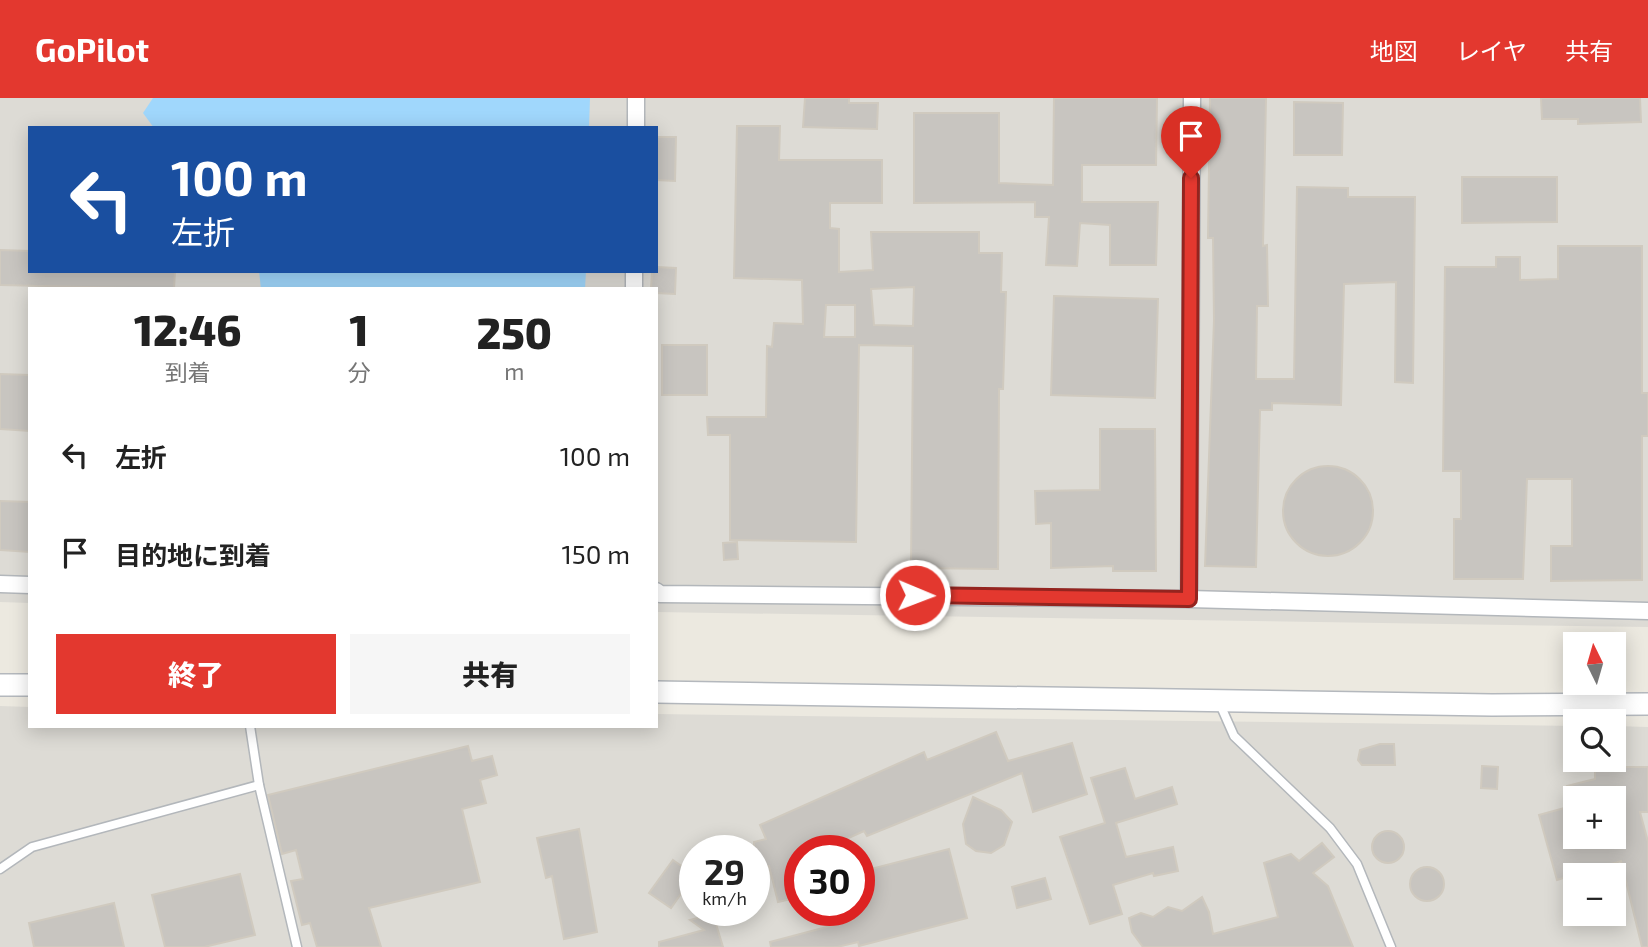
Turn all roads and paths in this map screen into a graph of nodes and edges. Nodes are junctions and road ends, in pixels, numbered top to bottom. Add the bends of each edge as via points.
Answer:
1 (636, 98) edge
2 (1192, 98) edge
3 (636, 126) edge
4 (0, 584) edge
5 (28, 585) edge
6 (658, 592) edge
7 (1189, 599) junction
8 (1648, 611) edge
9 (0, 685) edge
10 (28, 685) edge
11 (658, 692) edge
12 (1218, 701) junction
13 (1648, 705) edge
14 (250, 728) edge
15 (258, 785) junction
16 (0, 869) edge
17 (297, 947) edge
18 (1391, 947) edge

1 - 3 street
2 - 7 street
4 - 5 street
6 - 7 street
7 - 8 street
9 - 10 street
11 - 12 street
12 - 13 street
12 - 18 lane via 1234,736 1330,828 1357,863
14 - 15 lane
15 - 16 lane via 32,846
15 - 17 lane

